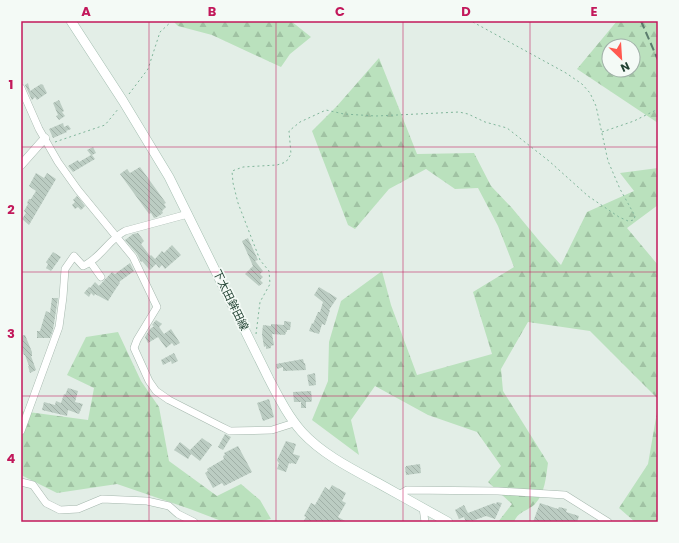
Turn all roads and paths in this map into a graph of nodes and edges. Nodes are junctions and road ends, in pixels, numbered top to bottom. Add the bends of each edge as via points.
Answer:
1 (71, 21) edge
2 (166, 21) edge
3 (172, 21) edge
4 (471, 21) edge
5 (168, 24) junction
6 (21, 88) edge
7 (123, 101) junction
8 (658, 109) edge
9 (601, 132) junction
10 (46, 141) junction
11 (21, 165) edge
12 (188, 214) junction
13 (116, 236) junction
14 (91, 263) junction
15 (101, 277) dead end
16 (254, 346) junction
17 (294, 423) junction
18 (21, 431) edge
19 (21, 482) edge
20 (399, 494) junction
21 (423, 508) junction
22 (194, 522) edge
23 (425, 522) edge
24 (448, 522) edge
25 (608, 522) edge

1 - 7 main road, 下太田鉾田線
2 - 5 path
3 - 5 path
4 - 9 path via 582,84 596,106
5 - 7 path via 160,32 148,69
6 - 10 street
7 - 10 path via 105,125
7 - 12 main road, 下太田鉾田線
8 - 9 path via 634,121
9 - 16 path via 608,161 635,216 634,220 628,221 619,217 588,196 508,128 468,114 459,112 376,116 326,110 300,122 289,131 291,154 286,162 243,167 232,171 238,203 260,260 269,271 270,284 260,302
10 - 11 street
10 - 13 street via 65,173
12 - 13 street via 125,231
12 - 16 main road, 下太田鉾田線
13 - 14 street
13 - 17 street via 133,257 157,306 134,348 156,391 230,431 272,430
14 - 15 street
14 - 18 street via 83,266 74,256 65,269 59,327
16 - 17 main road, 下太田鉾田線
17 - 20 main road, 下太田鉾田線 via 321,449
19 - 22 street via 33,485 46,503 60,510 78,509 102,499 147,501 169,506
20 - 21 main road, 下太田鉾田線
20 - 25 street via 412,490 565,495
21 - 23 street
21 - 24 main road, 下太田鉾田線

